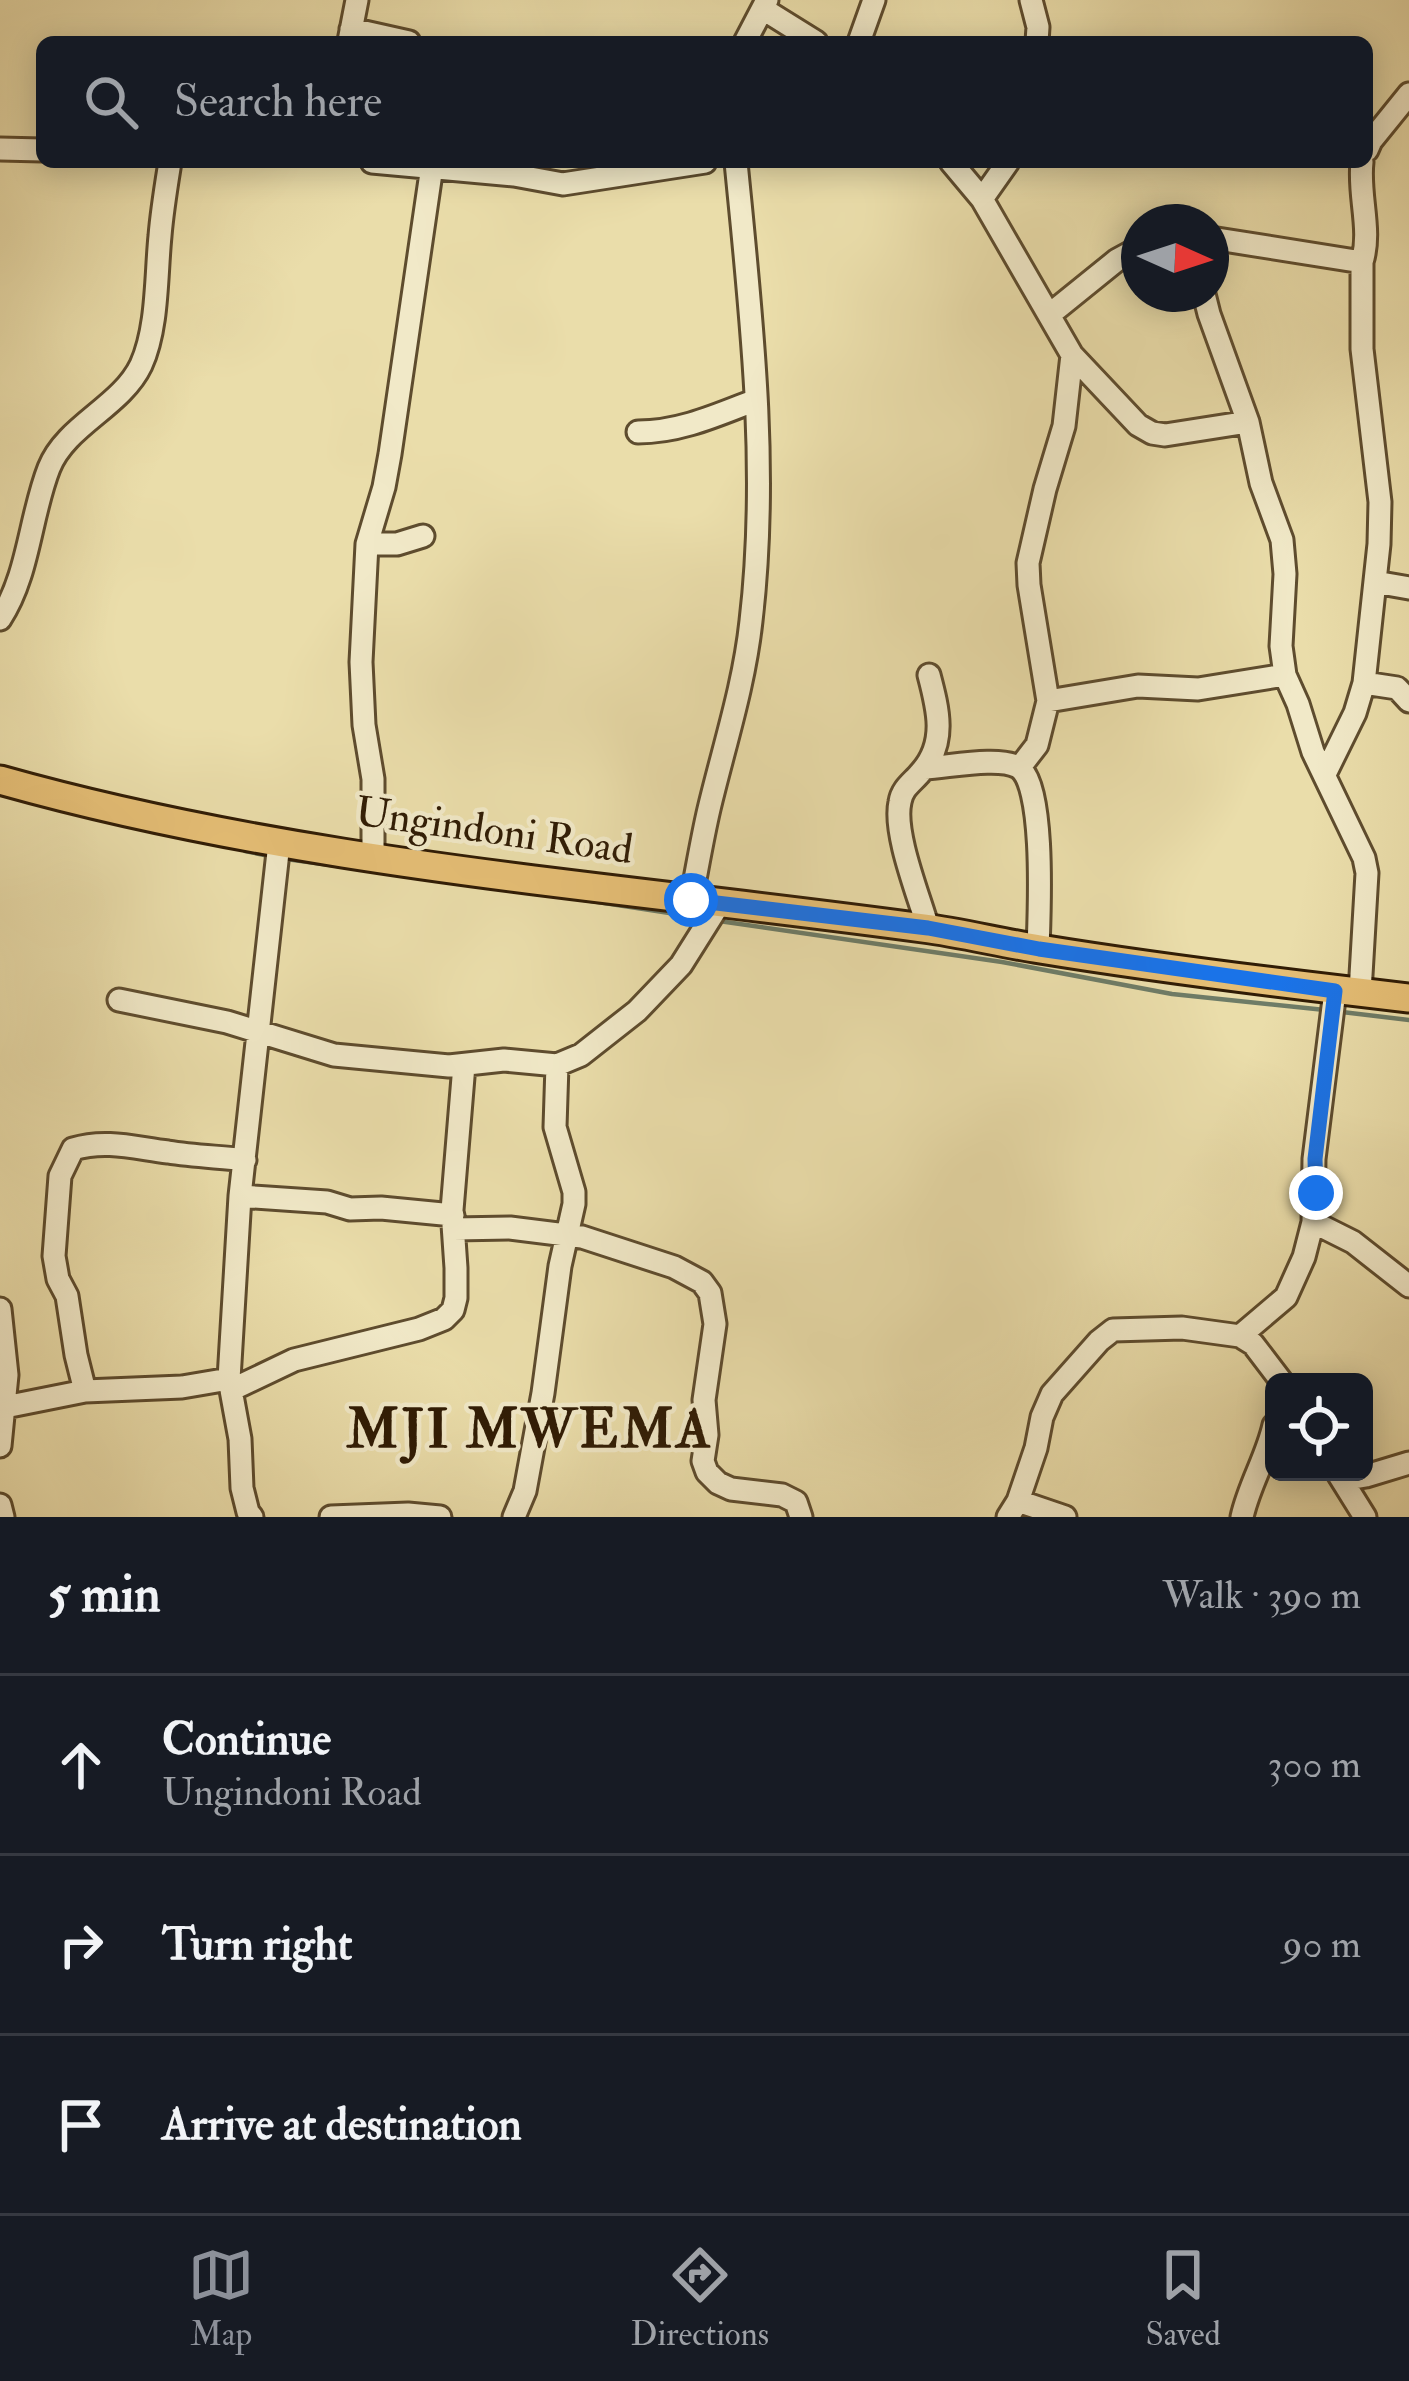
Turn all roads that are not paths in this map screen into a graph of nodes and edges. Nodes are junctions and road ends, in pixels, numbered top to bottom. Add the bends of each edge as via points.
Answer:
1 (356, 0) edge
2 (874, 0) edge
3 (1031, 0) edge
4 (765, 4) edge
5 (350, 35) edge
6 (748, 36) edge
7 (809, 36) edge
8 (862, 36) edge
9 (1037, 36) edge
10 (1409, 94) edge
11 (1373, 139) edge
12 (0, 148) edge
13 (36, 150) edge
14 (169, 168) edge
15 (432, 168) edge
16 (450, 168) edge
17 (666, 168) edge
18 (737, 168) edge
19 (956, 168) edge
20 (1004, 168) edge
21 (1361, 168) edge
22 (982, 199) junction
23 (1229, 241) edge
24 (1121, 258) edge
25 (1362, 262) junction
26 (1208, 312) edge
27 (1048, 315) junction
28 (1072, 355) junction
29 (756, 400) junction
30 (1248, 422) junction
31 (638, 432) dead end
32 (424, 536) dead end
33 (367, 544) junction
34 (1375, 582) junction
35 (1409, 588) edge
36 (0, 619) edge
37 (1286, 675) junction
38 (929, 676) dead end
39 (1364, 682) junction
40 (1409, 700) edge
41 (1048, 701) junction
42 (1020, 767) junction
43 (926, 768) junction
44 (1325, 774) junction
45 (0, 780) edge
46 (279, 843) junction
47 (373, 857) junction
48 (691, 900) junction
49 (720, 903) junction
50 (928, 928) junction
51 (1039, 949) junction
52 (1347, 992) junction
53 (1409, 998) edge
54 (119, 1000) dead end
55 (257, 1030) junction
56 (557, 1065) junction
57 (464, 1066) junction
58 (245, 1160) junction
59 (240, 1196) junction
60 (453, 1222) junction
61 (1313, 1222) junction
62 (565, 1237) junction
63 (1409, 1286) edge
64 (0, 1309) edge
65 (1240, 1336) junction
66 (1275, 1373) edge
67 (230, 1385) junction
68 (86, 1391) junction
69 (5, 1407) junction
70 (0, 1446) edge
71 (1265, 1458) edge
72 (1409, 1463) edge
73 (1373, 1474) edge
74 (1342, 1481) edge
75 (1013, 1509) edge
76 (1239, 1515) edge
77 (252, 1517) edge
78 (332, 1517) edge
79 (440, 1517) edge
80 (514, 1517) edge
81 (801, 1517) edge
82 (1065, 1517) edge
83 (1365, 1517) edge

1 - 5 street
2 - 8 street
3 - 9 street
4 - 6 street
4 - 7 street
10 - 11 street
12 - 13 street
14 - 36 street via 141,366 50,466
15 - 33 street via 390,454
16 - 17 street via 563,184
18 - 29 street
19 - 22 street
20 - 22 street
21 - 25 street
22 - 27 street
23 - 25 street
24 - 27 street
25 - 34 street via 1362,349 1380,502
26 - 30 street
27 - 28 street
28 - 30 street via 1152,433
28 - 41 street via 1064,426 1028,563
29 - 31 street via 663,432
29 - 48 street via 760,534 751,625
30 - 37 street via 1282,540
32 - 33 street
33 - 47 street via 361,662
34 - 35 street
34 - 39 street
37 - 41 street
37 - 44 street
38 - 43 street via 940,733
39 - 40 street via 1397,688
39 - 44 street
41 - 42 street via 1037,745
42 - 43 street
42 - 51 street via 1040,848
43 - 50 street via 905,788 899,830
44 - 52 street via 1367,873
45 - 46 main road, Ungindoni Road
46 - 47 main road, Ungindoni Road
46 - 55 street
47 - 48 main road, Ungindoni Road
48 - 49 main road, Ungindoni Road
49 - 50 main road, Ungindoni Road
49 - 56 street via 681,965 638,1011
50 - 51 main road, Ungindoni Road
51 - 52 main road, Ungindoni Road
52 - 53 main road, Ungindoni Road
52 - 61 street via 1315,1159
54 - 55 street
55 - 57 street via 334,1055
55 - 58 street
56 - 57 street
56 - 62 street via 555,1127 574,1192
57 - 60 street
58 - 59 street
58 - 68 street via 124,1144 73,1149 60,1176 54,1256
59 - 60 street
59 - 67 street
60 - 62 street
60 - 67 street via 456,1298 444,1319
61 - 63 street via 1354,1242
61 - 65 street via 1286,1298
62 - 80 street via 525,1492
62 - 81 street via 702,1282 715,1324 704,1400 707,1472 731,1489 782,1495 796,1502
64 - 69 street
65 - 66 street
65 - 75 street via 1113,1330 1052,1394
67 - 68 street
67 - 77 street
68 - 69 street
69 - 70 street
71 - 76 street
72 - 73 street
74 - 83 street
75 - 82 street
78 - 79 street

